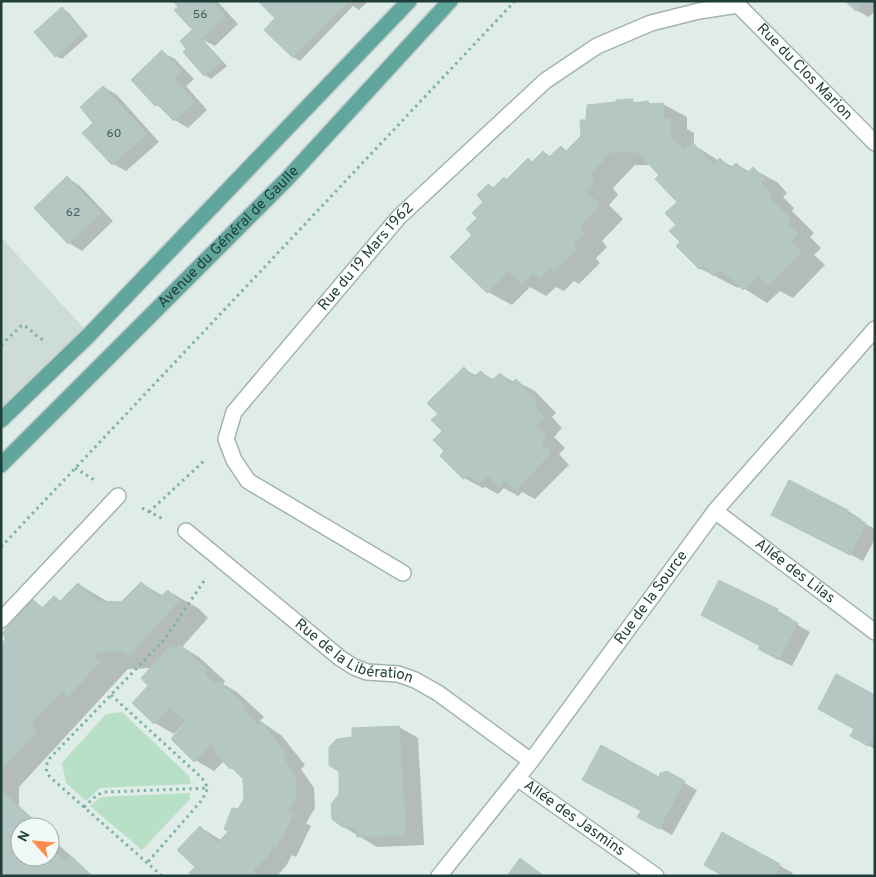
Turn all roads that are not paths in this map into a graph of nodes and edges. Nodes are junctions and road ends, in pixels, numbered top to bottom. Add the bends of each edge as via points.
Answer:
1 (409, 1) edge
2 (450, 1) edge
3 (736, 3) edge
4 (875, 143) edge
5 (875, 328) edge
6 (1, 420) edge
7 (1, 465) edge
8 (118, 496) dead end
9 (715, 511) junction
10 (186, 531) dead end
11 (403, 573) dead end
12 (1, 620) edge
13 (875, 632) edge
14 (531, 761) junction
15 (517, 778) junction
16 (439, 876) edge
17 (656, 876) edge

1 - 6 main road, Avenue du Général de Gaulle via 89,336
2 - 7 main road, Avenue du Général de Gaulle via 287,179
3 - 4 street, Rue du Clos Marion
3 - 11 street, Rue du 19 Mars 1962 via 650,23 597,46 545,81 398,217 234,412 226,439 234,460 248,481
5 - 9 street, Rue de la Source
8 - 12 street
9 - 13 street, Allée des Lilas
9 - 14 street, Rue de la Source
10 - 14 street, Rue de la Libération via 354,667 416,680
14 - 15 street, Rue de la Source
15 - 16 street, Rue de la Source
15 - 17 street, Allée des Jasmins

